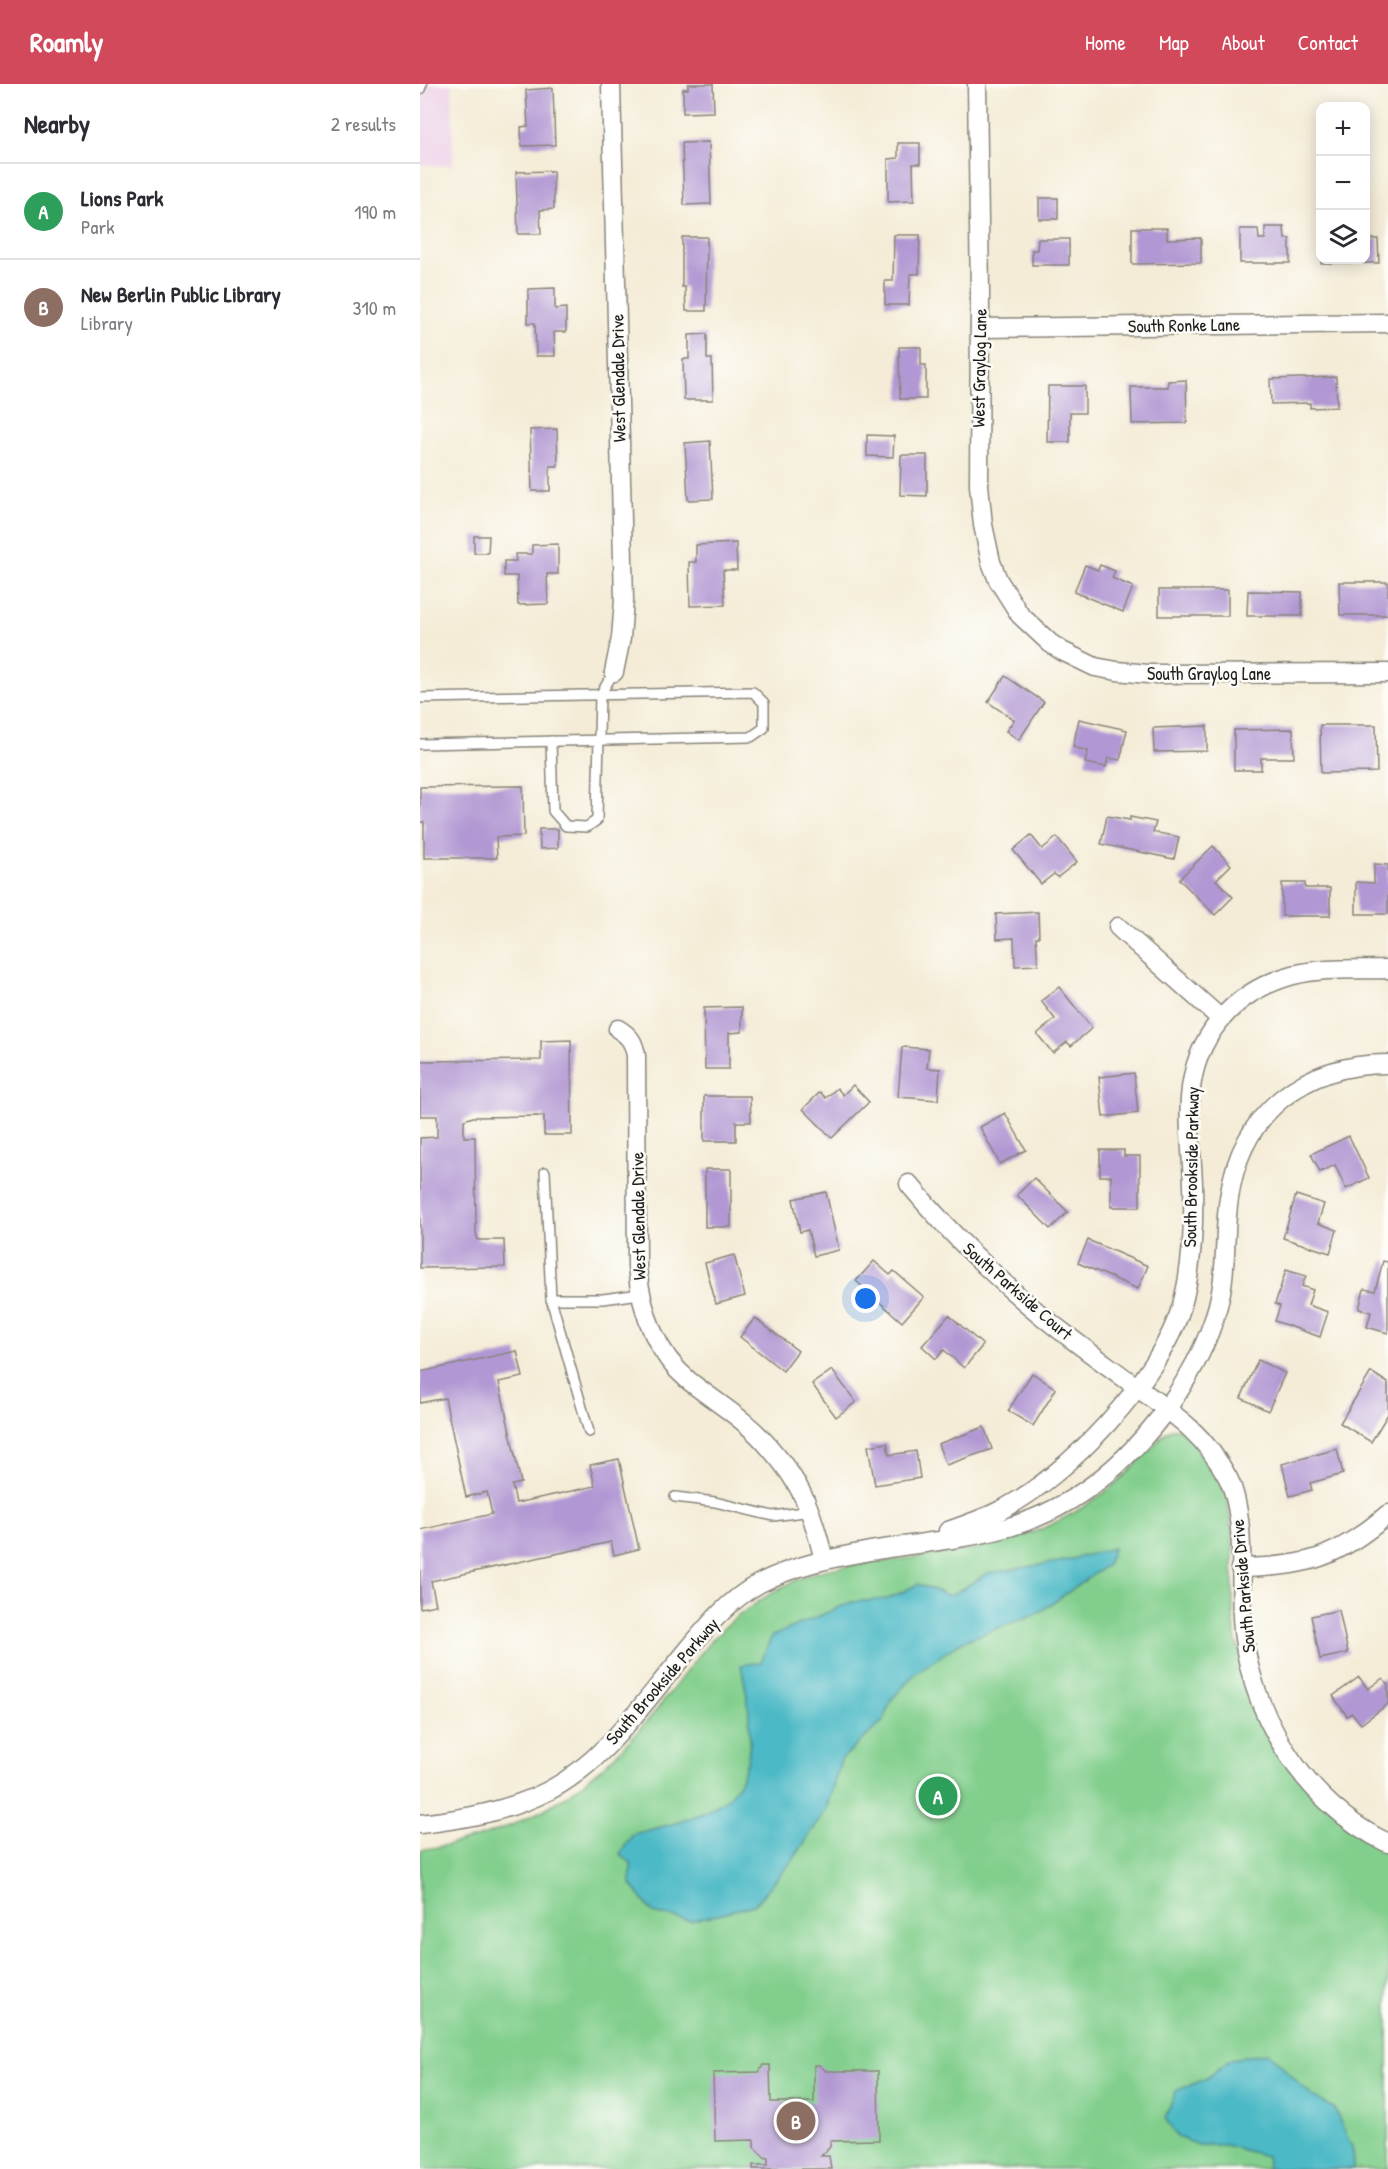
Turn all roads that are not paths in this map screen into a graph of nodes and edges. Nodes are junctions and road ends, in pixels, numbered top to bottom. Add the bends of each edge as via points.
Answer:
1 (422, 84) edge
2 (611, 84) edge
3 (977, 84) edge
4 (420, 89) edge
5 (1388, 323) edge
6 (980, 328) junction
7 (1040, 634) joint
8 (614, 672) joint
9 (1388, 673) edge
10 (600, 695) junction
11 (420, 698) edge
12 (598, 740) junction
13 (551, 741) junction
14 (420, 744) edge
15 (1118, 927) dead end
16 (1388, 969) edge
17 (1221, 1019) junction
18 (618, 1029) dead end
19 (1388, 1064) edge
20 (546, 1172) dead end
21 (909, 1184) dead end
22 (640, 1294) junction
23 (551, 1299) junction
24 (1137, 1387) junction
25 (1167, 1407) junction
26 (589, 1432) dead end
27 (675, 1497) dead end
28 (811, 1511) junction
29 (1388, 1514) edge
30 (908, 1545) junction
31 (824, 1560) junction
32 (1240, 1568) junction
33 (420, 1824) edge
34 (1388, 1843) edge

1 - 4 lane
2 - 8 street, West Glendale Drive via 624,600
3 - 6 street, West Graylog Lane
5 - 6 street, South Ronke Lane
6 - 7 street, West Graylog Lane via 983,525 998,580 1020,615
7 - 9 street, South Graylog Lane via 1062,651 1095,667 1116,671
8 - 10 lane
10 - 11 lane
10 - 12 lane
10 - 12 lane via 753,692 764,703 764,728 751,737
12 - 13 lane
12 - 13 lane via 597,820 587,827 566,826 553,811
13 - 14 lane
15 - 17 street
16 - 17 street, South Brookside Parkway via 1293,975 1264,986
17 - 24 street, South Brookside Parkway via 1200,1050 1190,1096 1193,1218 1182,1304 1162,1349
18 - 22 street, West Glendale Drive via 632,1041 636,1056
19 - 25 street, South Brookside Parkway via 1348,1066 1310,1080 1267,1112 1251,1133 1237,1165 1229,1198 1226,1257 1211,1330 1197,1362
20 - 23 lane
21 - 24 street, South Parkside Court via 997,1276 1071,1339
22 - 23 lane
22 - 28 street, West Glendale Drive via 665,1354 686,1379 768,1445 794,1478
23 - 26 lane
24 - 25 street, South Parkside Drive
24 - 30 street, South Brookside Parkway via 1095,1437 1041,1484 999,1511
25 - 30 street, South Brookside Parkway via 1110,1472 1056,1510 1008,1527
25 - 32 street, South Parkside Drive via 1206,1445 1228,1479 1240,1534
27 - 28 lane via 773,1516
28 - 31 street, West Glendale Drive
29 - 32 street via 1353,1543 1316,1559 1276,1567
30 - 31 street, South Brookside Parkway
31 - 33 street, South Brookside Parkway via 778,1574 742,1594 712,1621 606,1746 551,1790 485,1814
32 - 34 street, South Parkside Drive via 1242,1620 1252,1673 1264,1711 1289,1758 1336,1810

